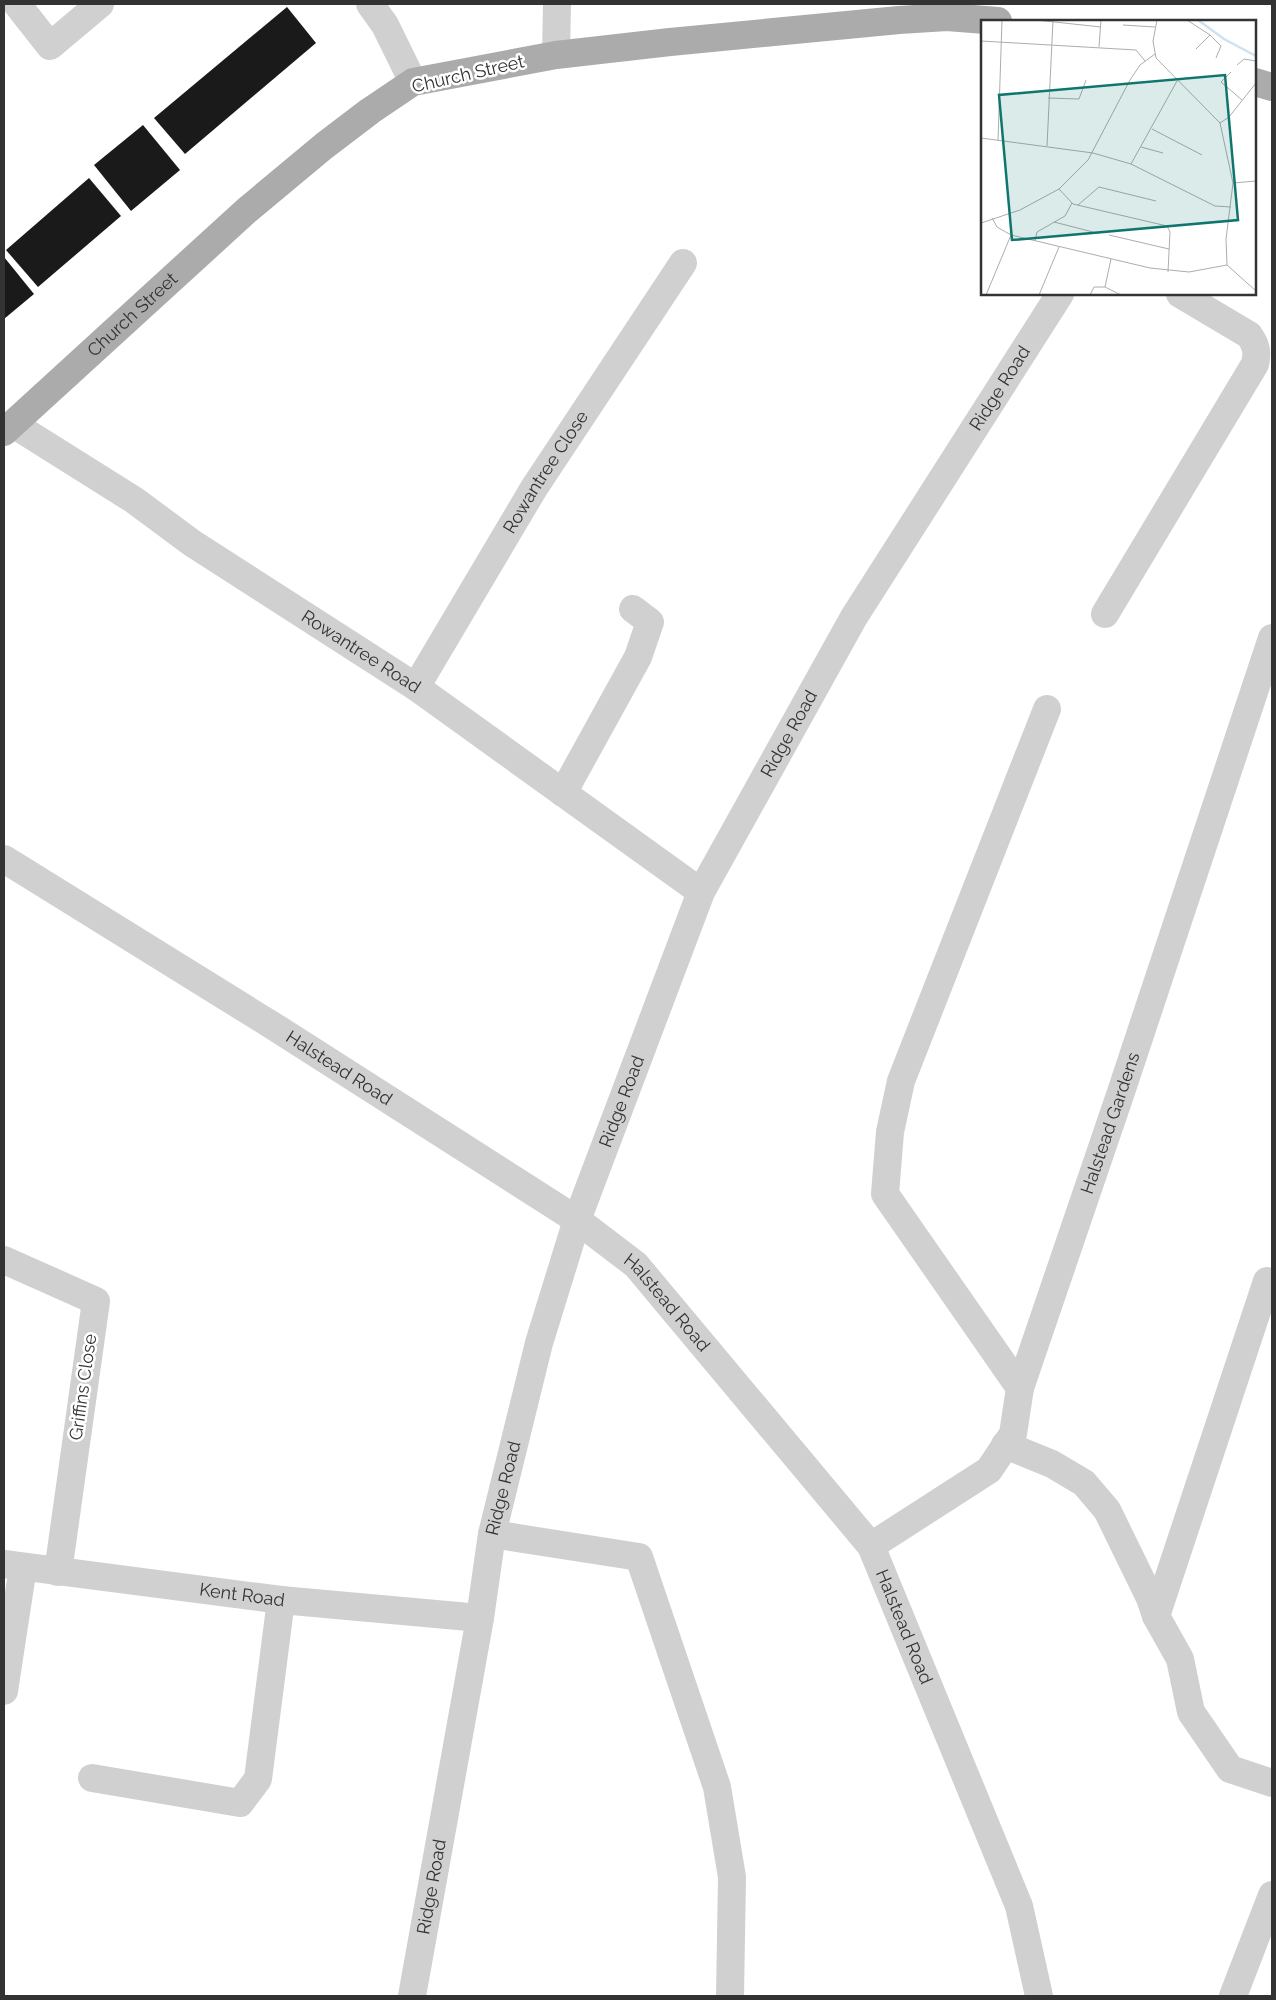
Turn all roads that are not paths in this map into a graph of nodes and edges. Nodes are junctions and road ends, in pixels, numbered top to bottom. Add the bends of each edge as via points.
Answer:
1 (17, 4) edge
2 (100, 4) edge
3 (370, 4) edge
4 (557, 4) edge
5 (946, 11) edge
6 (993, 20) edge
7 (556, 54) junction
8 (413, 82) junction
9 (1256, 82) edge
10 (1272, 87) edge
11 (683, 263) dead end
12 (1059, 295) edge
13 (1182, 295) edge
14 (8, 428) edge
15 (633, 610) dead end
16 (1105, 614) dead end
17 (1272, 638) edge
18 (416, 687) junction
19 (1047, 709) dead end
20 (563, 793) junction
21 (4, 860) edge
22 (701, 892) junction
23 (577, 1220) junction
24 (4, 1260) edge
25 (1268, 1281) dead end
26 (1020, 1388) junction
27 (1005, 1445) junction
28 (492, 1534) junction
29 (871, 1546) junction
30 (13, 1566) edge
31 (58, 1572) junction
32 (281, 1600) junction
33 (1156, 1616) junction
34 (480, 1618) junction
35 (4, 1691) edge
36 (92, 1778) dead end
37 (1272, 1783) edge
38 (1272, 1895) edge
39 (412, 1996) edge
40 (730, 1996) edge
41 (1039, 1996) edge
42 (1233, 1996) edge

1 - 2 street via 50,46
3 - 8 street via 385,25
4 - 7 street
5 - 6 main road, Church Street
5 - 7 main road, Church Street via 851,25
7 - 8 main road, Church Street
8 - 14 main road, Church Street via 324,146 246,212
9 - 10 main road
11 - 18 street, Rowantree Close via 534,488
12 - 22 street, Ridge Road via 854,617
13 - 16 street via 1249,335 1256,345 1257,357
14 - 18 street, Rowantree Road via 134,500 192,543
15 - 20 street via 650,622 638,657
17 - 26 street, Halstead Gardens
18 - 20 street, Rowantree Road
19 - 26 street via 901,1081 890,1132 885,1194
20 - 22 street, Rowantree Road
21 - 23 street, Halstead Road via 278,1029
22 - 23 street, Ridge Road
23 - 28 street, Ridge Road via 539,1342
23 - 29 street, Halstead Road via 636,1265
24 - 31 street, Griffins Close via 96,1301
25 - 33 street
26 - 27 street, Halstead Gardens via 1013,1434
27 - 29 street, Halstead Gardens via 989,1470
27 - 33 street via 1052,1464 1084,1483 1107,1510
28 - 34 street, Ridge Road
28 - 40 street via 639,1557 716,1787 732,1877
29 - 41 street, Halstead Road via 1019,1906
30 - 31 street, Kent Road
30 - 35 street
31 - 32 street, Kent Road
32 - 34 street, Kent Road
32 - 36 street via 258,1779 240,1803
33 - 37 street via 1180,1660 1191,1712 1230,1770
34 - 39 street, Ridge Road
38 - 42 street

